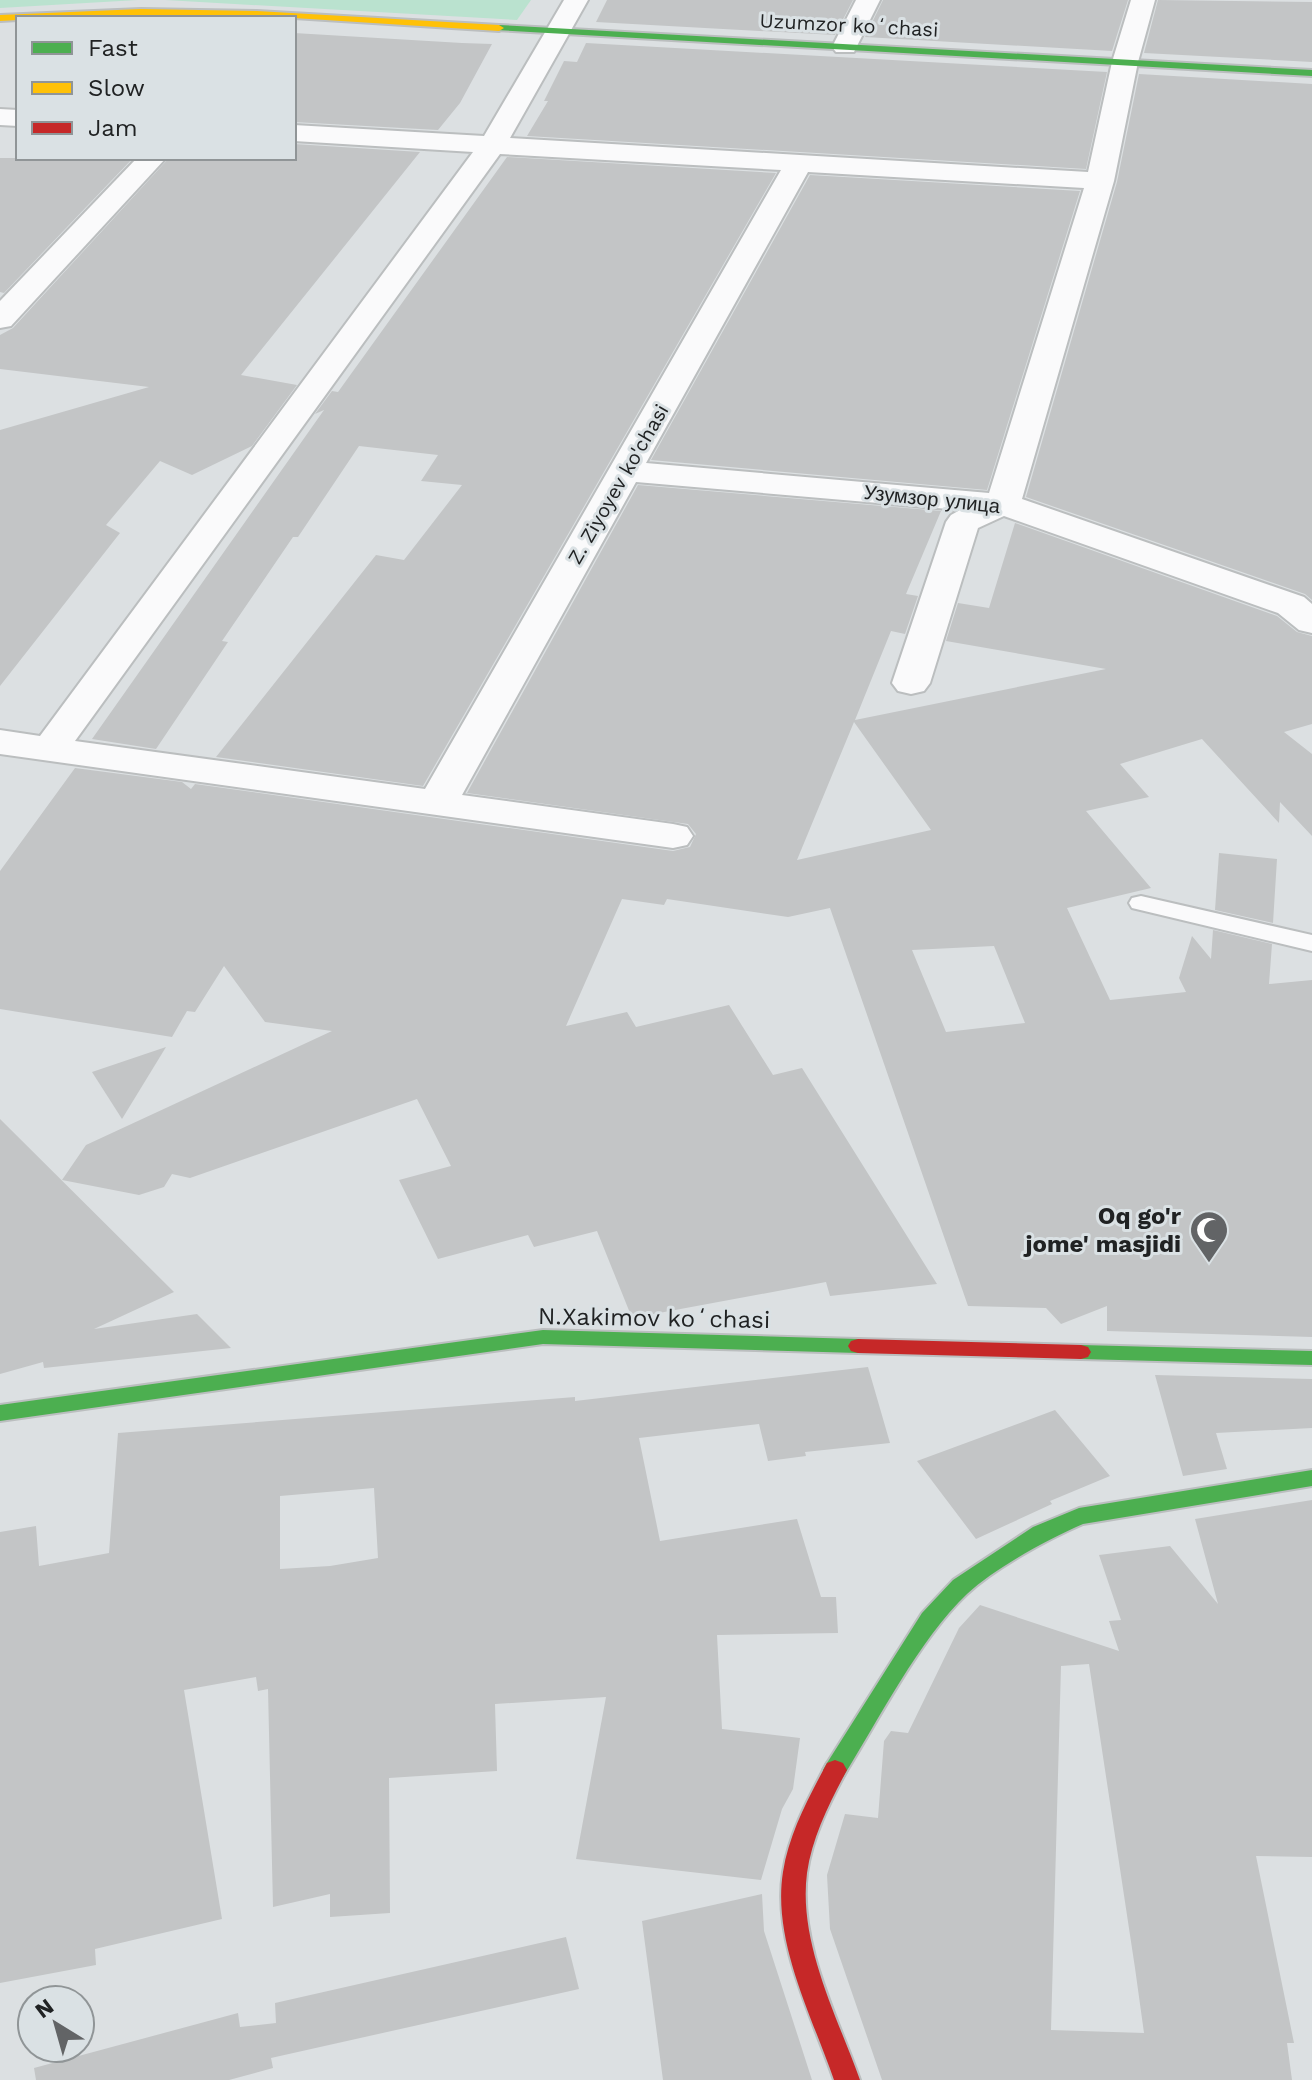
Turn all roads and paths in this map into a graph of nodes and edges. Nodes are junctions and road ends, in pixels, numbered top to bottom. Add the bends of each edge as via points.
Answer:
1 (576, 0) edge
2 (868, 0) edge
3 (1143, 0) edge
4 (66, 16) edge
5 (277, 16) edge
6 (296, 17) edge
7 (556, 30) junction
8 (845, 47) junction
9 (1125, 62) junction
10 (1312, 73) edge
11 (296, 133) edge
12 (493, 144) junction
13 (150, 160) edge
14 (799, 163) junction
15 (1100, 181) junction
16 (0, 319) edge
17 (625, 471) junction
18 (1003, 504) junction
19 (1312, 622) edge
20 (911, 683) dead end
21 (0, 742) edge
22 (49, 750) junction
23 (436, 805) junction
24 (673, 836) dead end
25 (1141, 903) dead end
26 (1312, 943) edge
27 (1312, 1358) edge
28 (0, 1413) edge
29 (1312, 1478) edge
30 (847, 2080) edge

1 - 7 street
2 - 8 street
3 - 9 street
4 - 5 street, Uzumzor koʻchasi
6 - 7 street, Uzumzor koʻchasi
7 - 8 street, Uzumzor koʻchasi
7 - 12 street
8 - 9 street, Uzumzor koʻchasi
9 - 10 street, Uzumzor koʻchasi
9 - 15 street
11 - 12 street
12 - 14 street
12 - 22 street
13 - 16 street
14 - 15 street
14 - 17 street, Z. Ziyoyev ko'chasi
15 - 18 street
17 - 18 street, Узумзор улица
17 - 23 street, Z. Ziyoyev ko'chasi
18 - 19 street, Узумзор улица via 1291,605
18 - 20 street via 963,522
21 - 22 street
22 - 23 street
23 - 24 street
25 - 26 lane
27 - 28 street, N.Xakimov koʻchasi via 543,1337
29 - 30 street via 1079,1516 1041,1533 961,1586 930,1619 851,1741 814,1810 794,1875 797,1930

